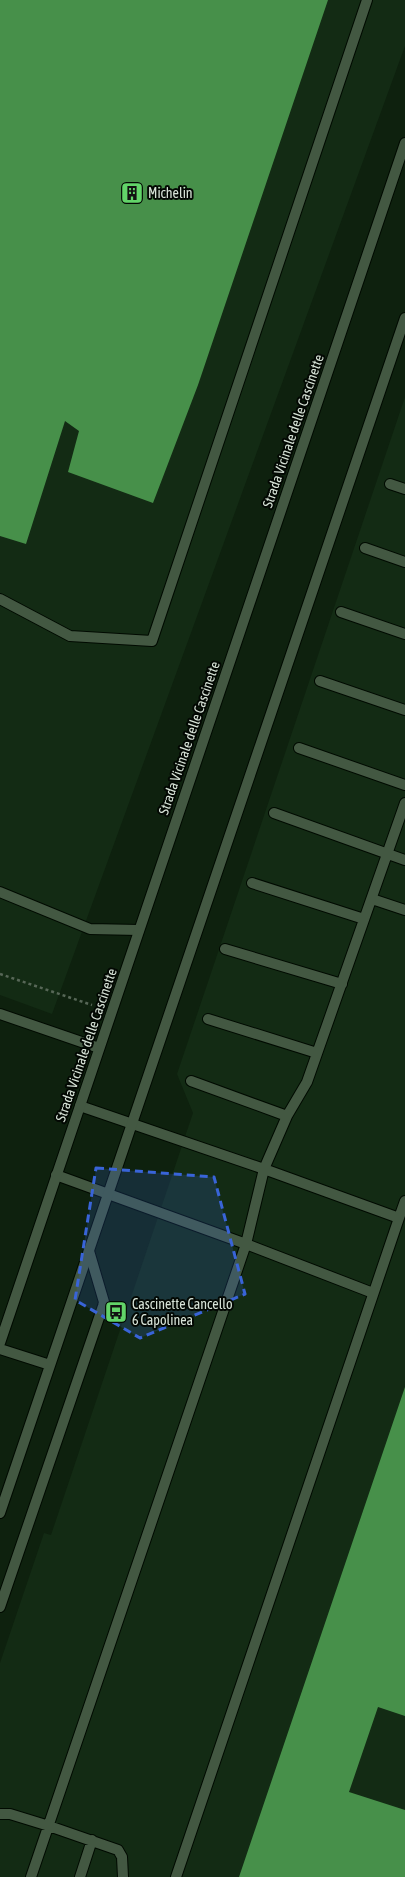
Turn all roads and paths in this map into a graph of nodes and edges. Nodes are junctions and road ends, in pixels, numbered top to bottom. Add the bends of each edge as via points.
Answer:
1 (367, 0) edge
2 (405, 143) edge
3 (405, 318) edge
4 (390, 484) dead end
5 (405, 489) edge
6 (365, 548) dead end
7 (405, 562) edge
8 (0, 599) edge
9 (341, 612) dead end
10 (405, 634) edge
11 (320, 681) dead end
12 (405, 710) edge
13 (299, 748) dead end
14 (405, 785) edge
15 (405, 803) edge
16 (274, 814) dead end
17 (387, 855) junction
18 (405, 860) edge
19 (252, 883) dead end
20 (0, 892) edge
21 (372, 899) junction
22 (405, 910) edge
23 (364, 919) junction
24 (139, 930) junction
25 (225, 949) dead end
26 (0, 974) edge
27 (342, 984) junction
28 (112, 1012) junction
29 (0, 1014) edge
30 (208, 1019) dead end
31 (100, 1048) junction
32 (317, 1054) junction
33 (191, 1081) dead end
34 (80, 1106) junction
35 (287, 1116) junction
36 (132, 1124) junction
37 (264, 1169) junction
38 (56, 1175) junction
39 (109, 1194) junction
40 (405, 1201) edge
41 (400, 1218) junction
42 (246, 1244) junction
43 (89, 1250) junction
44 (373, 1293) junction
45 (0, 1343) edge
46 (0, 1349) edge
47 (50, 1365) junction
48 (0, 1513) edge
49 (0, 1607) edge
50 (0, 1814) edge
51 (49, 1826) junction
52 (92, 1840) junction
53 (32, 1877) edge
54 (80, 1877) edge
55 (123, 1877) edge
56 (176, 1877) edge

1 - 8 street via 152,641 70,636
2 - 24 street, Strada Vicinale delle Cascinette
3 - 36 street
4 - 5 street
6 - 7 street
9 - 10 street
11 - 12 street
13 - 14 street
15 - 17 street
16 - 17 street
17 - 18 street
17 - 21 street
19 - 23 street
20 - 24 street via 90,929
21 - 22 street
21 - 23 street
23 - 27 street
24 - 28 street, Strada Vicinale delle Cascinette
25 - 27 street
26 - 28 path
27 - 32 street
28 - 31 street, Strada Vicinale delle Cascinette
29 - 31 street
30 - 32 street
31 - 34 street, Strada Vicinale delle Cascinette
32 - 35 street via 307,1082
33 - 35 street
34 - 36 street
34 - 38 street, Strada Vicinale delle Cascinette
35 - 37 street
36 - 37 street
36 - 39 street
37 - 41 street
37 - 42 street
38 - 39 street
38 - 45 street, Strada Vicinale delle Cascinette
39 - 42 street
39 - 43 street
40 - 41 street
41 - 44 street
42 - 44 street
42 - 51 street
43 - 47 street
43 - 49 street via 104,1302
44 - 56 street
46 - 47 street
47 - 48 street
50 - 51 street via 10,1814
51 - 52 street
51 - 53 street
52 - 54 street
52 - 55 street via 118,1850 122,1857

